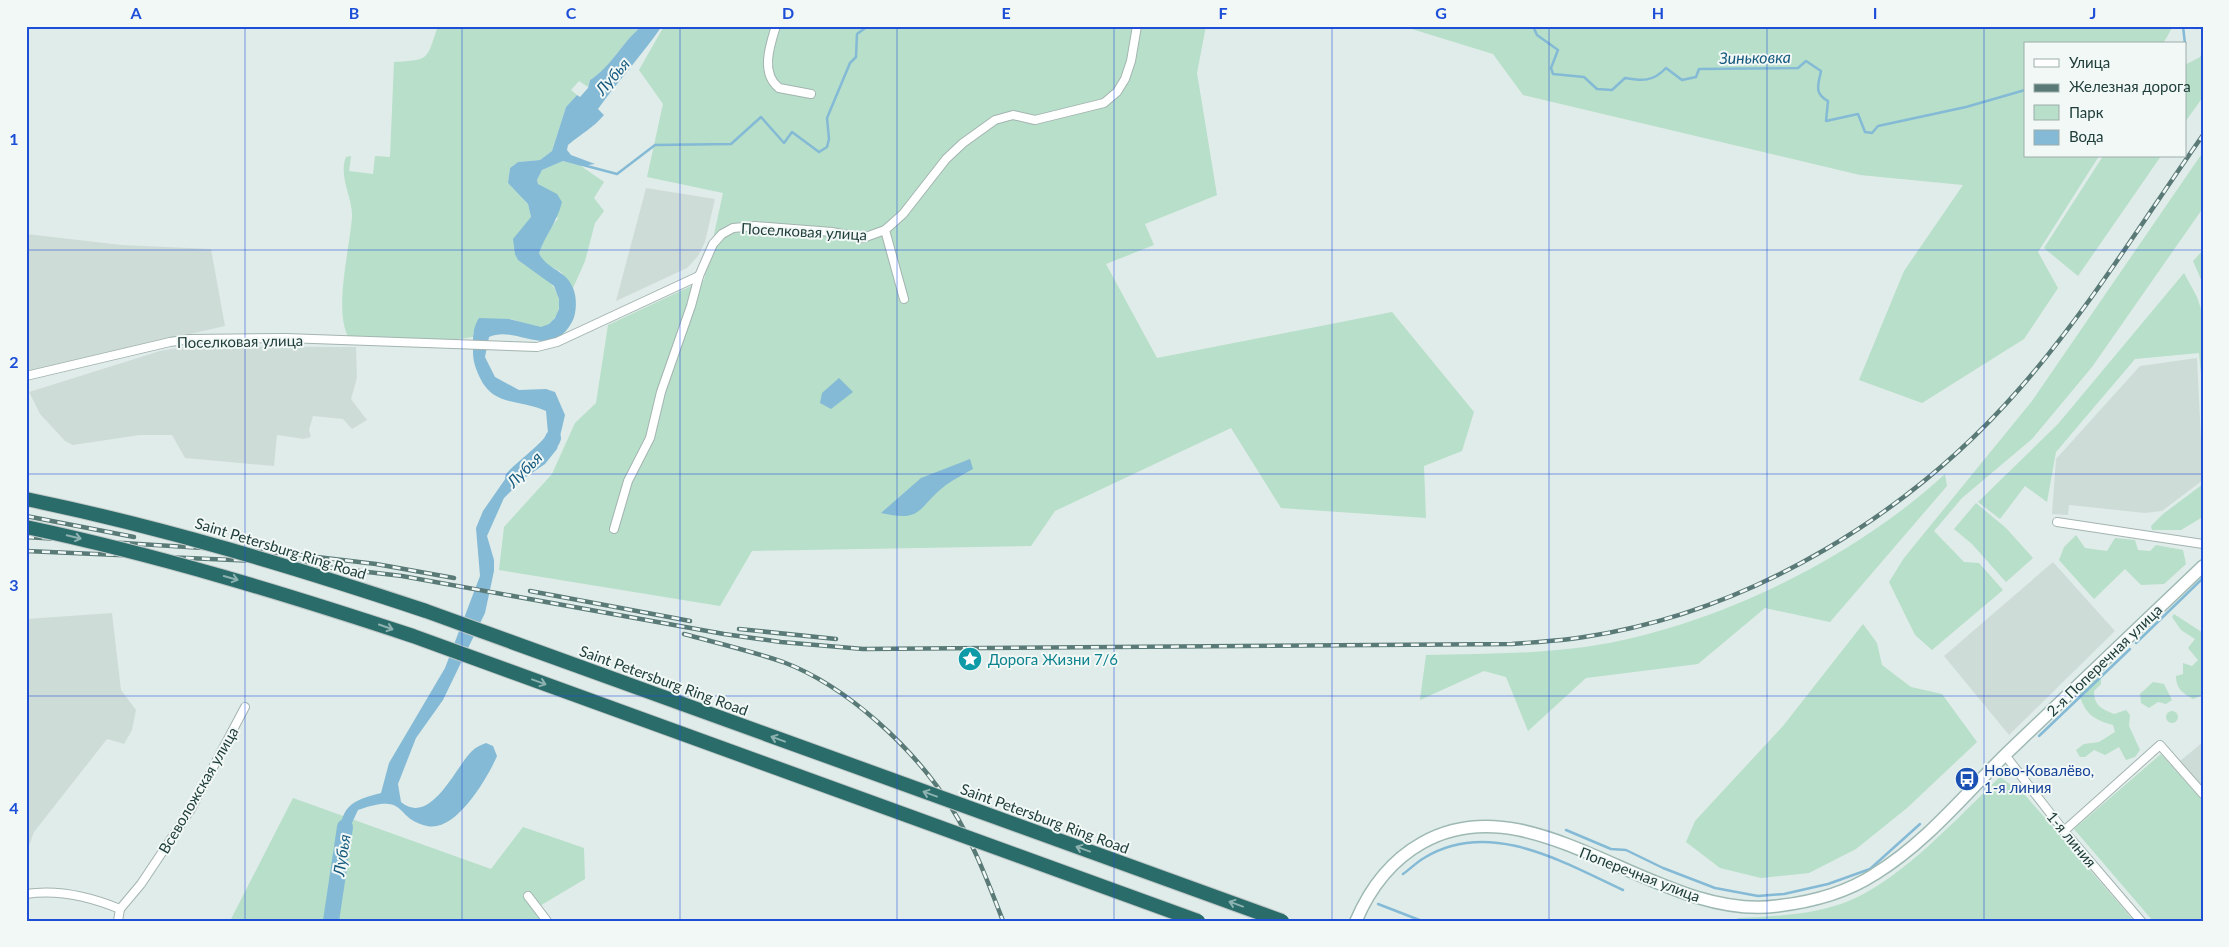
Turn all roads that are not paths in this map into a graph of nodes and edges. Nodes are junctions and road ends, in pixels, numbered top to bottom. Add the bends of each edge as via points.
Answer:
1 (776, 26) edge
2 (1137, 26) edge
3 (810, 94) dead end
4 (885, 230) junction
5 (699, 276) junction
6 (904, 299) dead end
7 (26, 376) edge
8 (26, 499) edge
9 (2057, 522) dead end
10 (26, 527) edge
11 (614, 529) dead end
12 (2203, 544) edge
13 (2203, 566) edge
14 (244, 707) dead end
15 (2006, 755) junction
16 (2203, 794) edge
17 (2064, 831) junction
18 (26, 894) edge
19 (528, 896) dead end
20 (120, 909) junction
21 (118, 921) edge
22 (547, 921) edge
23 (1198, 921) edge
24 (1282, 921) edge
25 (1356, 921) edge
26 (2141, 921) edge

1 - 3 street via 768,53 770,76 779,88
2 - 4 street via 1125,79 1117,92 1104,103 1035,120 1013,115 995,120 946,159 903,214
4 - 5 street, Поселковая улица via 863,238 832,232 755,226 734,228 713,244
4 - 6 street
5 - 7 street, Поселковая улица via 557,342 538,347 285,338 190,340
5 - 11 street, Поселковая улица via 692,306 661,392 650,438 628,481
24 -> 8 highway, Saint Petersburg Ring Road, bridge via 354,587 176,533
9 - 12 street
10 -> 23 highway, bridge via 291,595 413,636
13 - 15 street, 2-я Поперечная улица
14 - 20 street, Всеволожская улица via 191,809
15 - 17 street, 1-я линия
15 - 25 street, Поперечная улица via 1946,817 1896,860 1863,882 1828,896 1761,908 1717,902 1667,887 1537,834 1509,827 1476,826 1444,833 1410,850 1376,884
16 - 17 street via 2160,745
17 - 26 street, 1-я линия
18 - 20 street via 55,892
19 - 22 street
20 - 21 street, Всеволожская улица

